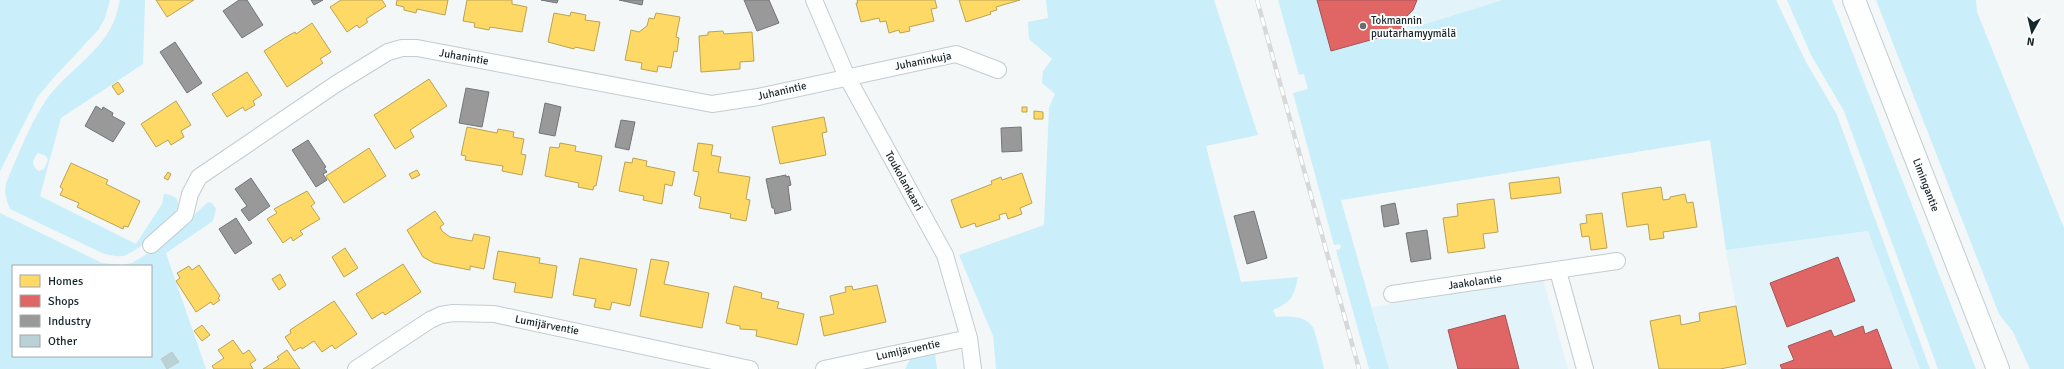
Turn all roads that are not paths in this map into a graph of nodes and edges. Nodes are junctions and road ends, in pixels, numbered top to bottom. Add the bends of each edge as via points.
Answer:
1 (814, 0) edge
2 (1854, 0) edge
3 (998, 70) dead end
4 (847, 77) junction
5 (152, 245) dead end
6 (1617, 261) dead end
7 (1558, 271) junction
8 (1392, 294) dead end
9 (969, 338) junction
10 (356, 369) edge
11 (750, 369) edge
12 (824, 369) edge
13 (973, 369) edge
14 (1585, 369) edge
15 (1998, 369) edge

1 - 4 street, Toukolankaari
2 - 15 main road, Limingantie
3 - 4 street, Juhaninkuja via 956,54
4 - 5 street, Juhanintie via 758,97 712,104 417,48 402,48 388,52 336,84 199,177 190,194 185,215
4 - 9 street, Toukolankaari via 944,254
6 - 7 street, Jaakolantie
7 - 8 street, Jaakolantie
7 - 14 street
9 - 12 street, Lumijärventie
9 - 13 street, Toukolankaari
10 - 11 street, Lumijärventie via 430,320 441,315 468,312 494,314

